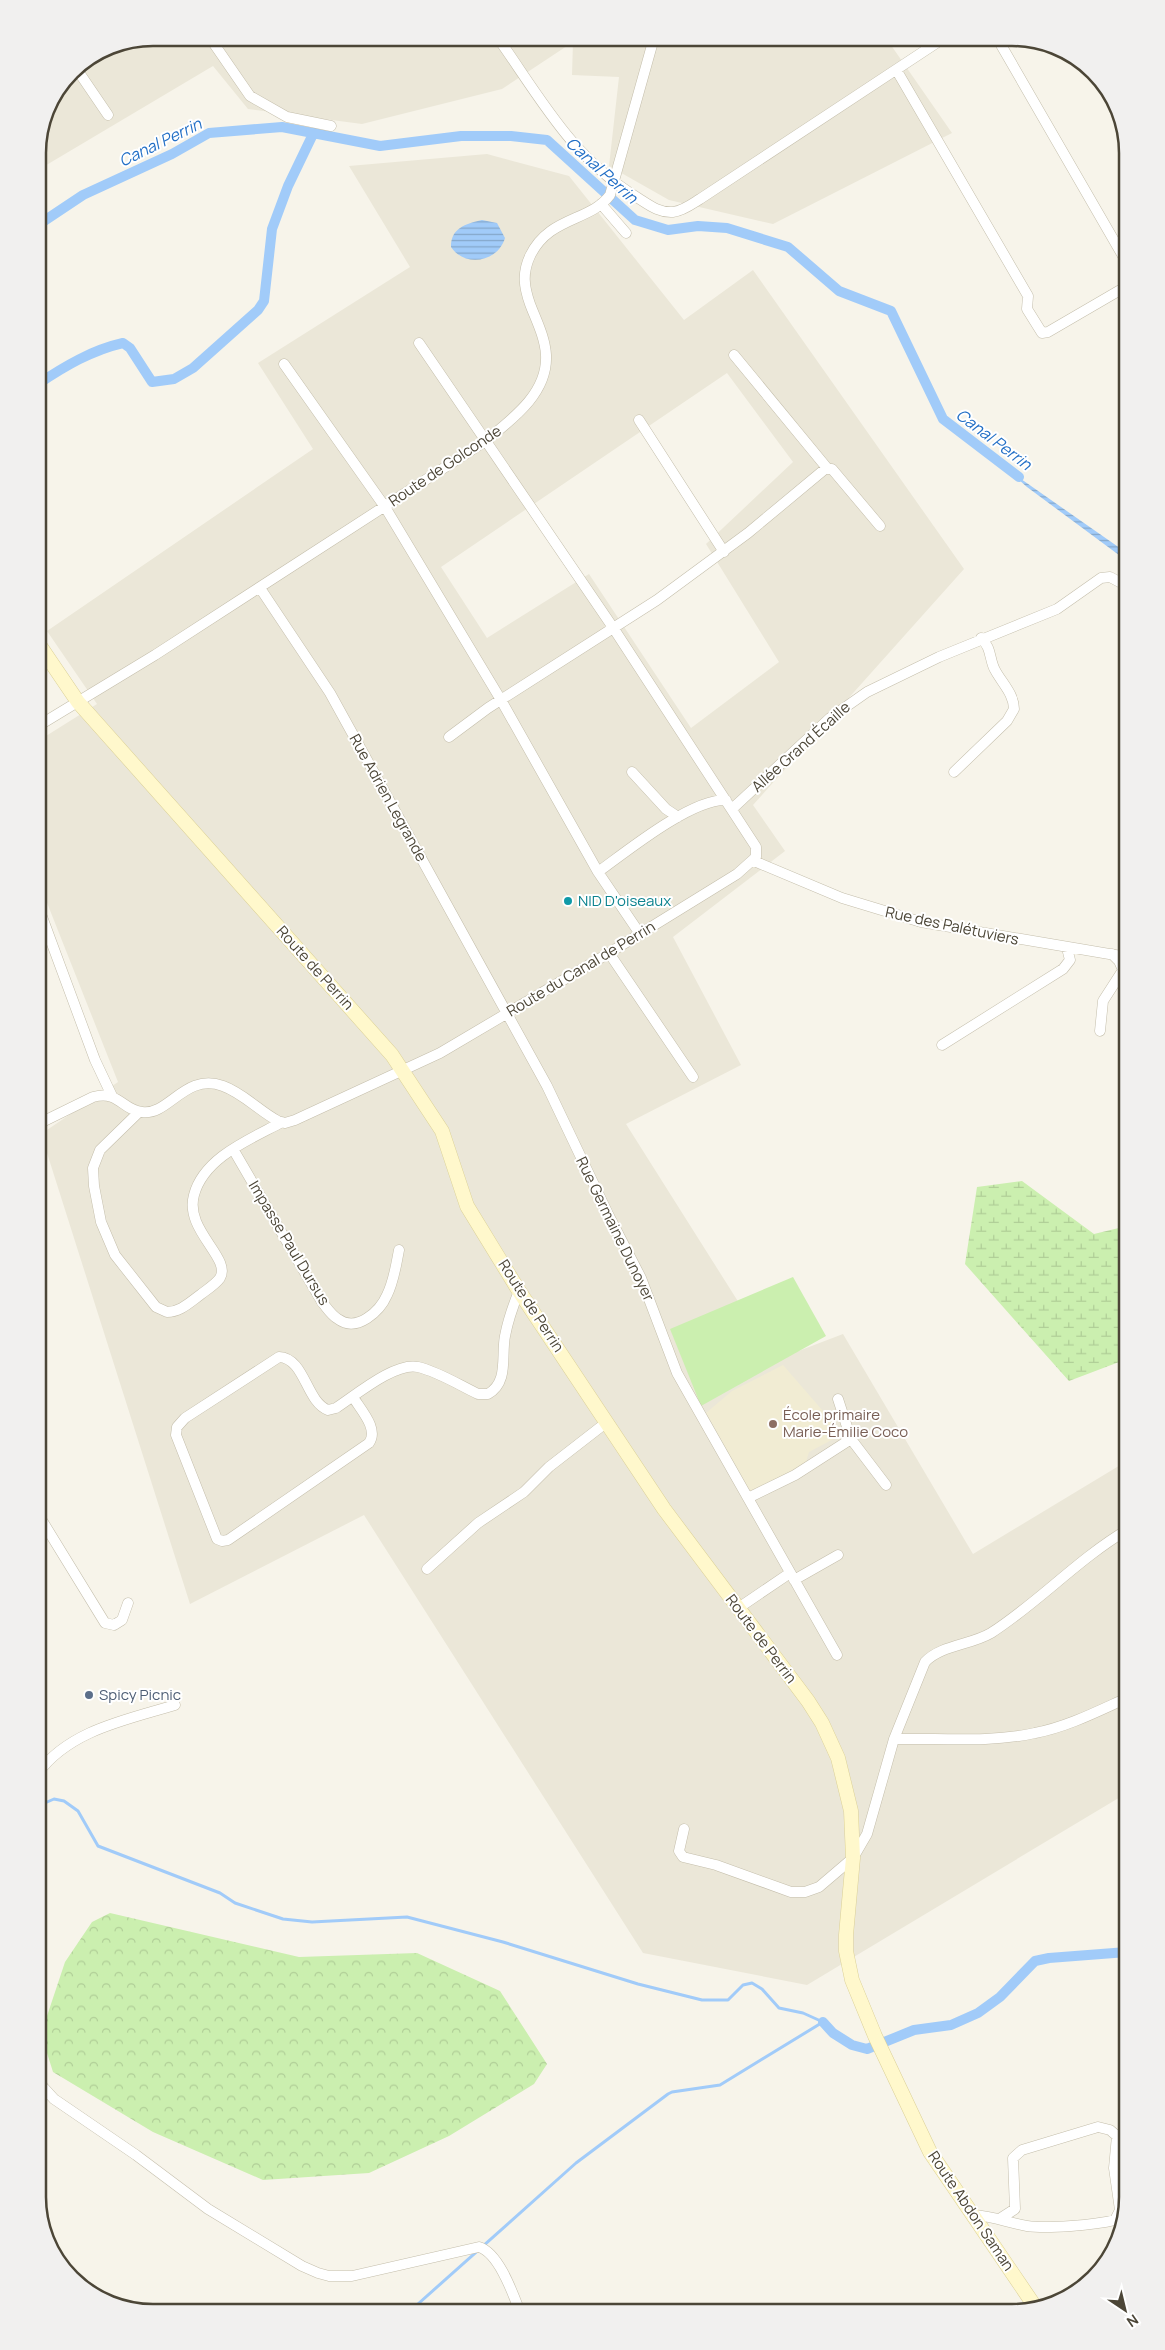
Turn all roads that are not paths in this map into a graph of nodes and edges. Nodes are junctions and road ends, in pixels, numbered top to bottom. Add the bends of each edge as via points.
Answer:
1 (216, 46) edge
2 (504, 46) edge
3 (652, 46) edge
4 (932, 46) edge
5 (1002, 46) edge
6 (897, 70) junction
7 (81, 75) edge
8 (108, 115) dead end
9 (331, 126) dead end
10 (615, 184) junction
11 (601, 204) junction
12 (626, 233) dead end
13 (1119, 248) edge
14 (1119, 291) edge
15 (419, 343) dead end
16 (734, 355) dead end
17 (284, 364) dead end
18 (639, 420) dead end
19 (484, 442) junction
20 (827, 468) junction
21 (385, 507) junction
22 (880, 526) dead end
23 (724, 552) junction
24 (1119, 582) edge
25 (260, 588) junction
26 (614, 629) junction
27 (981, 638) junction
28 (46, 655) edge
29 (501, 700) junction
30 (78, 702) junction
31 (46, 721) edge
32 (449, 737) dead end
33 (632, 772) dead end
34 (954, 772) dead end
35 (729, 804) junction
36 (678, 817) junction
37 (754, 861) junction
38 (598, 872) junction
39 (46, 928) edge
40 (640, 934) junction
41 (1067, 948) junction
42 (610, 953) junction
43 (1112, 954) junction
44 (1119, 955) edge
45 (1119, 962) edge
46 (1119, 976) edge
47 (507, 1014) junction
48 (1100, 1031) dead end
49 (942, 1045) dead end
50 (402, 1069) junction
51 (693, 1077) dead end
52 (112, 1096) junction
53 (139, 1112) junction
54 (46, 1120) edge
55 (282, 1122) junction
56 (233, 1149) junction
57 (399, 1250) dead end
58 (519, 1291) junction
59 (353, 1397) junction
60 (838, 1399) dead end
61 (608, 1422) junction
62 (851, 1439) junction
63 (886, 1485) dead end
64 (748, 1498) junction
65 (46, 1527) edge
66 (1119, 1535) edge
67 (838, 1555) dead end
68 (427, 1569) dead end
69 (792, 1577) junction
70 (128, 1603) dead end
71 (737, 1609) junction
72 (837, 1655) dead end
73 (1119, 1702) edge
74 (175, 1705) dead end
75 (894, 1739) junction
76 (46, 1764) edge
77 (684, 1829) dead end
78 (853, 1858) junction
79 (875, 2036) joint
80 (46, 2089) edge
81 (1119, 2203) edge
82 (974, 2214) junction
83 (1117, 2216) edge
84 (1001, 2218) junction
85 (1032, 2302) edge
86 (516, 2304) edge

1 - 9 street via 250,96 287,117
2 - 10 street via 562,131 584,157
3 - 10 street, Route de Golconde
4 - 6 street
5 - 13 street
6 - 10 street via 682,210 658,210
6 - 14 street via 1028,296 1027,309 1042,333 1046,334
7 - 8 street
10 - 11 street, Route de Golconde
11 - 12 street
11 - 19 street, Route de Golconde via 545,235 530,256 524,285 543,341 545,368 538,387 525,406
15 - 19 street
16 - 20 street
17 - 21 street
18 - 23 street
19 - 21 street, Route de Golconde
19 - 26 street
20 - 22 street via 841,478
20 - 23 street
21 - 25 street, Route de Golconde
21 - 29 street
23 - 26 street
24 - 27 street, Allée Grand Écaille via 1103,578 1057,610
25 - 30 street, Route de Golconde
25 - 47 street, Rue Adrien Legrande via 330,693
26 - 29 street
26 - 35 street
27 - 34 street via 1010,693 1014,709 1007,721
27 - 35 street, Allée Grand Écaille via 898,676 845,706
28 - 30 main road, Route de Perrin
29 - 32 street
29 - 38 street
30 - 31 street, Route de Golconde
30 - 50 main road, Route de Perrin
33 - 36 street via 666,809
35 - 36 street via 710,801
35 - 37 street via 756,847
36 - 38 street
37 - 40 street, Route du Canal de Perrin
37 - 41 street, Rue des Palétuviers via 884,913
38 - 40 street
39 - 52 street via 95,1060
40 - 42 street, Route du Canal de Perrin
41 - 43 street, Rue des Palétuviers
41 - 49 street via 1070,960 1064,969
42 - 47 street, Route du Canal de Perrin
42 - 51 street
43 - 44 street, Rue des Palétuviers
43 - 45 street
46 - 48 street via 1103,1001
47 - 50 street, Route du Canal de Perrin via 440,1054
47 - 64 street, Rue Germaine Dunoyer via 547,1086 641,1278 677,1373
50 - 55 street, Route du Canal de Perrin via 295,1120
50 - 58 main road, Route de Perrin via 442,1131 467,1206
52 - 53 street
52 - 54 street via 93,1097
53 - 55 street via 153,1110 192,1086 214,1083
53 - 56 street, Route du Canal de Perrin via 100,1150 93,1168 94,1186 101,1222 116,1256 153,1304 164,1312 174,1312 183,1307 221,1276 222,1265 199,1231 192,1207 202,1178
55 - 56 street, Route du Canal de Perrin
56 - 57 street, Impasse Paul Dursus via 322,1302 338,1319 359,1322 378,1309 388,1294
58 - 59 street via 504,1338 502,1378 491,1392 478,1394 417,1367 389,1374
58 - 61 main road, Route de Perrin
59 - 59 street via 336,1408 325,1409 292,1362 279,1356 178,1424 177,1440 217,1539 228,1540 369,1443 372,1429
60 - 62 street
61 - 68 street via 544,1471 524,1492 478,1523
61 - 71 main road, Route de Perrin via 664,1509
62 - 63 street
62 - 64 street via 795,1475
64 - 69 street, Rue Germaine Dunoyer
65 - 70 street via 105,1623 114,1625 122,1620
66 - 75 street via 989,1634 927,1659 920,1669
67 - 69 street
69 - 71 street
69 - 72 street, Rue Germaine Dunoyer
71 - 78 main road, Route de Perrin via 808,1701 831,1740 844,1775 851,1811
73 - 75 street via 1057,1728 1036,1733 1003,1737
74 - 76 street via 109,1725 79,1738 57,1752
75 - 78 street via 867,1834
77 - 78 street via 679,1851 683,1857 716,1865 791,1892 805,1892 818,1887
78 - 79 main road, Route de Perrin via 846,1951 852,1980
79 - 82 main road, Route Abdon Saman via 930,2152
80 - 86 street via 54,2099 136,2155 191,2198 318,2273 352,2276 483,2249 500,2270
81 - 84 street via 1114,2168 1117,2136 1098,2127 1022,2150 1013,2158 1015,2209
82 - 84 street
82 - 85 main road, Route Abdon Saman
83 - 84 street via 1115,2220 1039,2226

